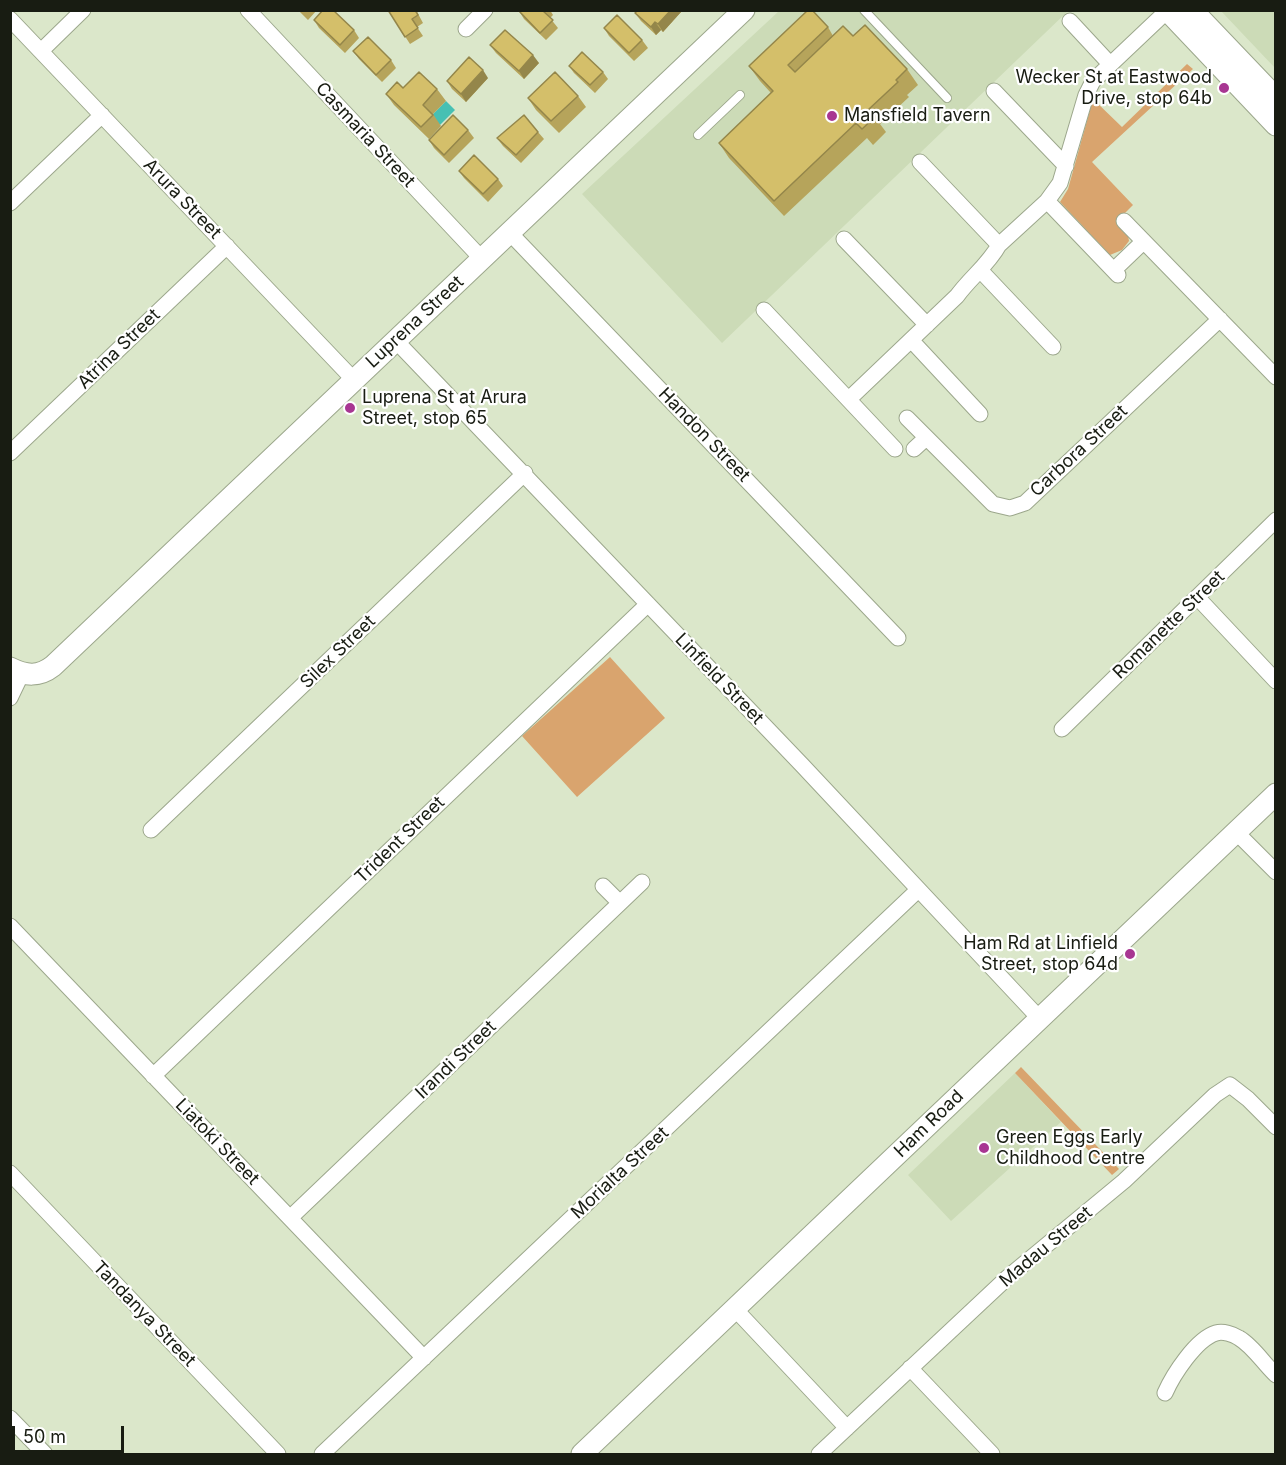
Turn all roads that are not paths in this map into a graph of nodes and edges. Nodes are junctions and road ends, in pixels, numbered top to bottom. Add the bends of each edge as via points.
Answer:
1 (83, 10) edge
2 (248, 10) edge
3 (485, 10) edge
4 (744, 10) edge
5 (864, 10) edge
6 (1192, 10) edge
7 (1167, 11) edge
8 (10, 19) edge
9 (1070, 21) dead end
10 (466, 29) dead end
11 (41, 51) junction
12 (1110, 64) junction
13 (994, 91) dead end
14 (740, 95) dead end
15 (1275, 98) edge
16 (947, 99) dead end
17 (102, 115) junction
18 (1275, 125) edge
19 (698, 135) dead end
20 (920, 162) dead end
21 (1066, 166) junction
22 (1047, 201) junction
23 (10, 203) edge
24 (1124, 221) dead end
25 (509, 232) junction
26 (844, 239) dead end
27 (1143, 242) junction
28 (999, 245) junction
29 (226, 246) junction
30 (482, 259) junction
31 (980, 270) junction
32 (764, 310) dead end
33 (1220, 319) junction
34 (927, 325) junction
35 (911, 340) junction
36 (396, 341) junction
37 (1053, 347) dead end
38 (1275, 377) edge
39 (354, 380) junction
40 (849, 399) junction
41 (980, 414) dead end
42 (907, 418) dead end
43 (926, 438) junction
44 (896, 448) dead end
45 (914, 449) dead end
46 (10, 453) edge
47 (525, 473) junction
48 (1275, 520) edge
49 (1197, 597) junction
50 (648, 604) junction
51 (898, 638) dead end
52 (16, 671) edge
53 (1275, 681) edge
54 (10, 698) edge
55 (1062, 729) dead end
56 (1275, 794) edge
57 (151, 830) dead end
58 (1236, 832) junction
59 (1275, 873) edge
60 (642, 882) dead end
61 (603, 886) dead end
62 (918, 890) junction
63 (620, 903) junction
64 (10, 926) edge
65 (1040, 1019) junction
66 (153, 1076) junction
67 (1275, 1127) edge
68 (10, 1173) edge
69 (291, 1217) junction
70 (735, 1309) junction
71 (424, 1358) junction
72 (910, 1368) junction
73 (1275, 1375) edge
74 (1165, 1394) dead end
75 (10, 1418) edge
76 (847, 1428) junction
77 (45, 1455) edge
78 (278, 1455) edge
79 (322, 1455) edge
80 (582, 1455) edge
81 (819, 1455) edge
82 (992, 1455) edge

1 - 11 street
2 - 30 street, Casmaria Street
3 - 10 street
4 - 25 street, Luprena Street
5 - 16 lane
6 - 15 street
7 - 12 street
7 - 18 street
8 - 11 street, Arura Street
9 - 12 street
11 - 17 street, Arura Street
12 - 21 street via 1093,81 1086,95
13 - 21 street
14 - 19 lane
17 - 23 street
17 - 29 street, Arura Street
20 - 28 street
21 - 22 street
22 - 27 street via 1119,270
22 - 28 street
24 - 27 street
25 - 30 street, Luprena Street
25 - 51 street, Handon Street
26 - 34 street
27 - 33 street
28 - 31 street
29 - 39 street, Arura Street
29 - 46 street, Atrina Street
30 - 36 street, Luprena Street
31 - 34 street
31 - 37 street
32 - 40 street
33 - 38 street
33 - 43 street, Carbora Street via 1025,503 1010,508 993,504
34 - 35 street
35 - 40 street
35 - 41 street
36 - 39 street, Luprena Street
36 - 47 street, Linfield Street
39 - 52 street, Luprena Street via 53,666 32,675
40 - 44 street
42 - 43 street, Carbora Street
43 - 45 street
47 - 50 street, Linfield Street
47 - 57 street, Silex Street
48 - 49 street, Romanette Street
49 - 53 street
49 - 55 street, Romanette Street
50 - 62 street, Linfield Street
50 - 66 street, Trident Street
52 - 54 street, Luprena Street
56 - 58 street, Ham Road
58 - 59 street
58 - 65 street, Ham Road
60 - 63 street, Irandi Street
61 - 63 street
62 - 65 street, Linfield Street
62 - 71 street, Morialta Street
63 - 69 street, Irandi Street
64 - 66 street, Liatoki Street
65 - 70 street, Ham Road
66 - 69 street, Liatoki Street
67 - 72 street, Madau Street via 1230,1085 1124,1181 1008,1277
68 - 78 street, Tandanya Street
69 - 71 street, Liatoki Street
70 - 76 street
70 - 80 street, Ham Road
71 - 79 street, Morialta Street
72 - 76 street, Madau Street
72 - 82 street
73 - 74 street via 1240,1338 1216,1333 1186,1358
75 - 77 street
76 - 81 street, Madau Street

